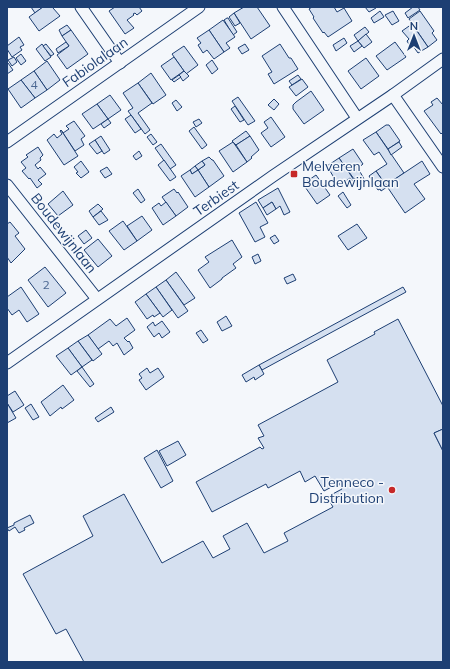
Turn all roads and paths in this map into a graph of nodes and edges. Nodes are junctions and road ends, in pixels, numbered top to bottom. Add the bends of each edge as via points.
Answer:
1 (81, 7) edge
2 (199, 7) edge
3 (283, 7) edge
4 (443, 59) edge
5 (120, 63) junction
6 (393, 95) junction
7 (357, 118) junction
8 (7, 142) edge
9 (443, 167) edge
10 (7, 185) edge
11 (97, 299) junction
12 (7, 363) edge

1 - 5 street
2 - 5 street, Fabiolalaan
3 - 7 street
4 - 6 street, Terbiest
5 - 8 street, Fabiolalaan
6 - 7 street, Terbiest
6 - 9 street
7 - 11 street, Terbiest
10 - 11 street, Boudewijnlaan
11 - 12 street, Terbiest

